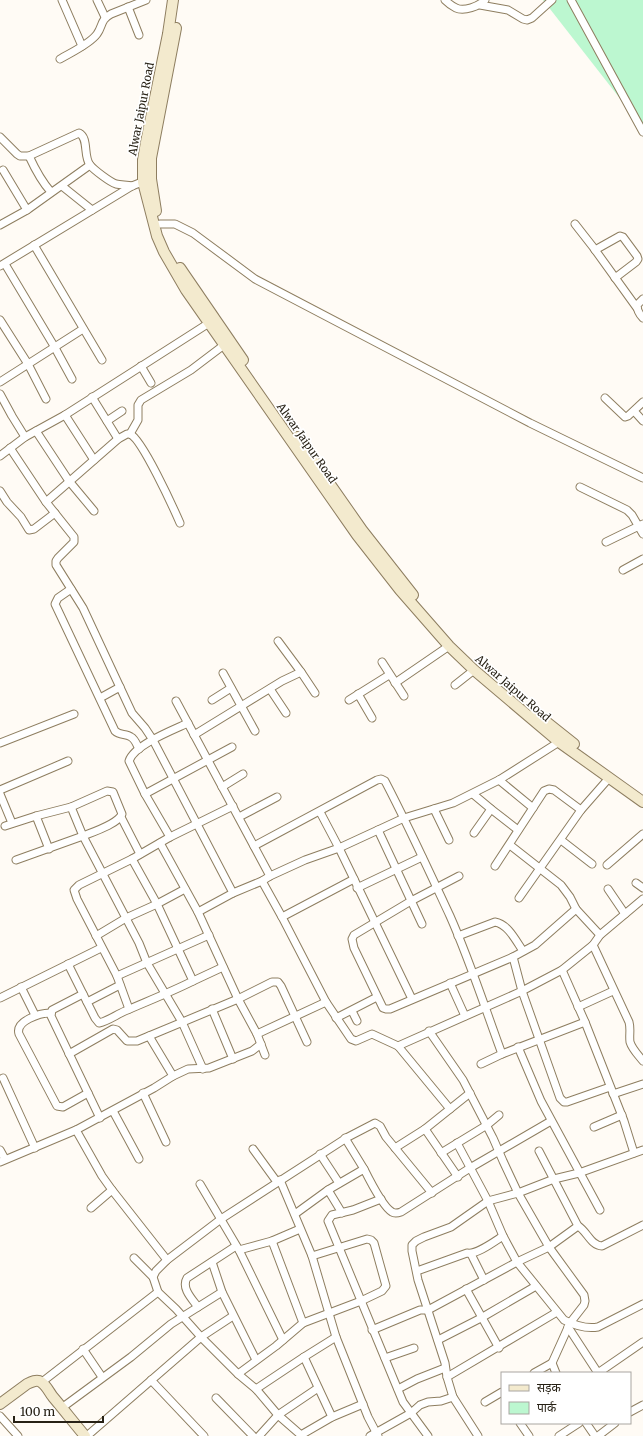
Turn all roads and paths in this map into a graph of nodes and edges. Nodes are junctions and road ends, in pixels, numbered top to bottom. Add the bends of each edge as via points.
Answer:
1 (62, 0) edge
2 (97, 0) edge
3 (146, 0) edge
4 (173, 0) edge
5 (180, 0) edge
6 (445, 0) edge
7 (552, 0) edge
8 (571, 0) edge
9 (136, 2) edge
10 (483, 2) edge
11 (128, 7) junction
12 (105, 17) junction
13 (139, 35) dead end
14 (82, 46) junction
15 (60, 59) dead end
16 (643, 132) edge
17 (0, 137) edge
18 (29, 156) junction
19 (90, 165) junction
20 (3, 170) dead end
21 (147, 180) junction
22 (62, 186) junction
23 (132, 186) junction
24 (51, 192) junction
25 (27, 210) junction
26 (92, 210) junction
27 (0, 224) edge
28 (160, 224) junction
29 (575, 224) dead end
30 (34, 245) junction
31 (595, 250) junction
32 (2, 265) edge
33 (616, 278) junction
34 (643, 299) edge
35 (637, 308) junction
36 (643, 318) edge
37 (0, 320) edge
38 (209, 323) junction
39 (83, 329) junction
40 (223, 338) junction
41 (54, 346) junction
42 (102, 360) dead end
43 (28, 364) junction
44 (141, 366) junction
45 (72, 379) dead end
46 (0, 382) edge
47 (151, 383) dead end
48 (0, 394) edge
49 (92, 397) junction
50 (605, 398) dead end
51 (46, 400) dead end
52 (643, 402) edge
53 (122, 411) dead end
54 (634, 411) junction
55 (65, 415) junction
56 (107, 421) junction
57 (643, 421) edge
58 (36, 431) junction
59 (130, 434) junction
60 (25, 437) junction
61 (118, 439) junction
62 (10, 448) junction
63 (0, 456) edge
64 (94, 460) junction
65 (643, 478) edge
66 (69, 482) junction
67 (580, 487) dead end
68 (0, 491) edge
69 (46, 502) junction
70 (94, 511) dead end
71 (55, 513) junction
72 (180, 523) dead end
73 (641, 525) edge
74 (643, 534) edge
75 (606, 542) dead end
76 (643, 558) edge
77 (623, 570) dead end
78 (71, 589) junction
79 (278, 642) dead end
80 (449, 646) junction
81 (382, 662) dead end
82 (474, 670) junction
83 (301, 672) junction
84 (223, 673) dead end
85 (389, 675) junction
86 (395, 683) junction
87 (455, 685) dead end
88 (120, 687) junction
89 (231, 688) junction
90 (270, 689) junction
91 (315, 693) dead end
92 (358, 694) junction
93 (404, 696) dead end
94 (100, 698) junction
95 (212, 700) dead end
96 (349, 700) dead end
97 (176, 701) dead end
98 (242, 707) junction
99 (286, 713) dead end
100 (74, 714) dead end
101 (372, 718) dead end
102 (188, 722) junction
103 (255, 732) dead end
104 (194, 735) junction
105 (153, 740) junction
106 (559, 742) junction
107 (0, 743) edge
108 (232, 747) dead end
109 (139, 749) junction
110 (207, 760) junction
111 (68, 761) dead end
112 (243, 774) dead end
113 (609, 778) junction
114 (172, 779) junction
115 (499, 780) junction
116 (222, 787) junction
117 (0, 790) edge
118 (0, 794) edge
119 (145, 794) junction
120 (473, 794) junction
121 (643, 794) edge
122 (278, 797) dead end
123 (643, 802) edge
124 (234, 806) junction
125 (71, 807) junction
126 (533, 808) junction
127 (434, 809) junction
128 (491, 809) junction
129 (581, 810) junction
130 (320, 812) junction
131 (36, 816) junction
132 (120, 817) junction
133 (240, 817) junction
134 (404, 818) junction
135 (197, 824) junction
136 (378, 830) junction
137 (518, 830) junction
138 (474, 833) dead end
139 (643, 834) edge
140 (84, 836) junction
141 (170, 837) junction
142 (449, 840) dead end
143 (561, 840) junction
144 (636, 840) junction
145 (160, 843) junction
146 (510, 845) junction
147 (643, 845) edge
148 (254, 846) junction
149 (339, 848) junction
150 (49, 849) junction
151 (140, 854) junction
152 (422, 857) junction
153 (132, 859) junction
154 (16, 860) dead end
155 (592, 864) dead end
156 (607, 865) dead end
157 (495, 866) dead end
158 (540, 869) junction
159 (397, 870) junction
160 (103, 873) junction
161 (270, 876) junction
162 (459, 876) dead end
163 (354, 879) junction
164 (262, 882) junction
165 (636, 883) dead end
166 (185, 888) junction
167 (357, 888) junction
168 (436, 888) junction
169 (643, 888) edge
170 (608, 889) dead end
171 (233, 893) junction
172 (519, 898) dead end
173 (643, 899) edge
174 (411, 900) junction
175 (157, 904) junction
176 (576, 909) junction
177 (198, 912) junction
178 (625, 914) junction
179 (282, 917) junction
180 (126, 918) junction
181 (375, 923) junction
182 (422, 924) dead end
183 (209, 935) junction
184 (600, 935) junction
185 (96, 936) junction
186 (458, 936) junction
187 (593, 945) junction
188 (101, 948) junction
189 (177, 950) junction
190 (523, 951) junction
191 (513, 956) junction
192 (147, 963) junction
193 (68, 964) junction
194 (223, 967) junction
195 (562, 970) junction
196 (473, 974) junction
197 (116, 976) junction
198 (193, 981) junction
199 (450, 983) junction
200 (120, 985) junction
201 (21, 987) junction
202 (522, 991) junction
203 (614, 991) junction
204 (83, 994) junction
205 (165, 994) junction
206 (377, 997) junction
207 (0, 998) edge
208 (238, 999) junction
209 (412, 999) junction
210 (87, 1002) junction
211 (326, 1002) junction
212 (578, 1007) junction
213 (485, 1008) junction
214 (129, 1009) junction
215 (212, 1010) junction
216 (352, 1011) junction
217 (50, 1012) junction
218 (35, 1015) junction
219 (296, 1016) junction
220 (465, 1016) junction
221 (336, 1018) junction
222 (357, 1021) dead end
223 (182, 1022) junction
224 (585, 1022) junction
225 (429, 1031) junction
226 (257, 1034) junction
227 (149, 1036) junction
228 (540, 1040) junction
229 (307, 1042) dead end
230 (261, 1044) junction
231 (398, 1046) junction
232 (518, 1047) junction
233 (69, 1054) junction
234 (502, 1054) junction
235 (265, 1055) dead end
236 (233, 1059) junction
237 (643, 1061) edge
238 (481, 1064) dead end
239 (203, 1069) junction
240 (173, 1076) junction
241 (3, 1078) dead end
242 (643, 1084) edge
243 (610, 1087) junction
244 (88, 1093) junction
245 (143, 1093) junction
246 (470, 1093) junction
247 (613, 1094) junction
248 (450, 1109) junction
249 (113, 1111) junction
250 (622, 1115) junction
251 (499, 1116) dead end
252 (100, 1118) junction
253 (551, 1121) junction
254 (486, 1125) junction
255 (594, 1127) dead end
256 (425, 1129) junction
257 (76, 1130) junction
258 (345, 1138) junction
259 (166, 1142) dead end
260 (457, 1143) junction
261 (35, 1148) junction
262 (395, 1148) junction
263 (253, 1149) dead end
264 (0, 1150) edge
265 (643, 1150) edge
266 (539, 1151) dead end
267 (498, 1152) junction
268 (442, 1153) junction
269 (634, 1153) junction
270 (320, 1154) junction
271 (139, 1159) dead end
272 (3, 1160) edge
273 (470, 1168) junction
274 (364, 1169) junction
275 (579, 1173) junction
276 (458, 1177) junction
277 (554, 1179) junction
278 (279, 1181) junction
279 (339, 1183) junction
280 (200, 1184) dead end
281 (112, 1190) junction
282 (328, 1190) junction
283 (518, 1193) junction
284 (432, 1194) junction
285 (381, 1199) junction
286 (488, 1201) junction
287 (91, 1208) dead end
288 (600, 1210) dead end
289 (342, 1213) junction
290 (295, 1214) junction
291 (221, 1219) junction
292 (643, 1225) edge
293 (578, 1226) junction
294 (300, 1229) junction
295 (503, 1236) junction
296 (272, 1241) junction
297 (549, 1247) junction
298 (237, 1248) junction
299 (340, 1248) junction
300 (471, 1254) junction
301 (312, 1256) junction
302 (134, 1258) dead end
303 (167, 1260) junction
304 (212, 1262) junction
305 (517, 1262) junction
306 (417, 1271) junction
307 (153, 1277) junction
308 (484, 1280) junction
309 (536, 1286) junction
310 (466, 1289) junction
311 (158, 1292) junction
312 (222, 1292) junction
313 (361, 1301) junction
314 (643, 1304) edge
315 (198, 1307) junction
316 (428, 1310) junction
317 (558, 1312) junction
318 (328, 1314) junction
319 (233, 1316) junction
320 (183, 1317) junction
321 (481, 1318) junction
322 (303, 1323) junction
323 (569, 1325) junction
324 (372, 1330) junction
325 (201, 1337) junction
326 (336, 1337) junction
327 (283, 1340) junction
328 (438, 1340) junction
329 (643, 1342) edge
330 (414, 1348) dead end
331 (499, 1348) junction
332 (83, 1349) junction
333 (304, 1357) junction
334 (385, 1358) junction
335 (256, 1360) junction
336 (552, 1363) junction
337 (445, 1368) junction
338 (536, 1372) edge
339 (556, 1372) edge
340 (597, 1372) edge
341 (599, 1372) edge
342 (238, 1374) junction
343 (102, 1377) junction
344 (447, 1378) junction
345 (151, 1380) junction
346 (42, 1382) junction
347 (318, 1388) junction
348 (256, 1389) junction
349 (398, 1389) junction
350 (501, 1394) edge
351 (453, 1397) junction
352 (216, 1398) dead end
353 (485, 1402) dead end
354 (0, 1404) edge
355 (363, 1404) junction
356 (643, 1405) edge
357 (63, 1407) junction
358 (631, 1411) edge
359 (411, 1413) junction
360 (278, 1415) junction
361 (0, 1416) edge
362 (332, 1417) junction
363 (523, 1424) edge
364 (577, 1424) edge
365 (587, 1424) edge
366 (615, 1424) edge
367 (375, 1435) edge
368 (18, 1436) edge
369 (86, 1436) edge
370 (204, 1436) edge
371 (253, 1436) edge
372 (259, 1436) edge
373 (301, 1436) edge
374 (428, 1436) edge
375 (478, 1436) edge
376 (529, 1436) edge
377 (559, 1436) edge
378 (597, 1436) edge

1 - 14 street
2 - 12 street
3 - 9 street
4 - 21 main road, Alwar Jaipur Road via 143,160
5 - 21 main road, Alwar Jaipur Road
6 - 10 street via 460,9
7 - 10 street via 527,20 508,10
8 - 16 street
9 - 11 street
11 - 12 street
11 - 13 street
12 - 14 street via 97,34
14 - 15 street
17 - 18 street via 20,156
18 - 19 street via 79,133 84,138
18 - 24 street
19 - 22 street
19 - 23 street via 116,184
20 - 25 street
21 - 23 street
21 - 28 main road, Alwar Jaipur Road
21 - 38 main road, Alwar Jaipur Road via 153,223 164,252
22 - 24 street
22 - 26 street
23 - 26 street
24 - 25 street
25 - 27 street
26 - 30 street
28 - 40 main road, Alwar Jaipur Road via 165,240 180,268
28 - 65 street via 176,224 193,233 254,279 530,423
29 - 31 street
30 - 32 street
30 - 39 street
31 - 33 street
31 - 33 street via 620,236 623,237 638,258
32 - 41 street
33 - 35 street
34 - 35 street
35 - 36 street
37 - 43 street
38 - 40 main road, Alwar Jaipur Road
38 - 44 street
39 - 41 street
39 - 42 street
40 - 59 street via 191,370 141,400 138,405 138,420
40 - 80 main road, Alwar Jaipur Road via 331,499 376,561
40 - 121 main road, Alwar Jaipur Road via 362,530 445,632 479,666 544,721
41 - 43 street
41 - 45 street
43 - 46 street
43 - 51 street
44 - 47 street
44 - 49 street
48 - 60 street
49 - 55 street
49 - 56 street
50 - 54 street via 625,417
52 - 54 street
53 - 56 street
54 - 57 street
55 - 58 street
55 - 64 street
56 - 61 street
58 - 60 street
58 - 66 street
59 - 61 street
59 - 72 street via 146,455
60 - 62 street
61 - 64 street
62 - 63 street
62 - 69 street
64 - 66 street
66 - 69 street
66 - 70 street
67 - 73 street via 627,510
68 - 71 street via 29,530
69 - 71 street
71 - 78 street via 74,537 72,545 56,561 58,570
73 - 74 street
73 - 75 street
76 - 77 street
78 - 88 street via 83,608
78 - 94 street via 58,598 55,604
79 - 83 street
80 - 82 main road, Alwar Jaipur Road
80 - 86 street
81 - 85 street
82 - 87 street
82 - 106 main road, Alwar Jaipur Road
83 - 90 street
83 - 91 street
84 - 89 street
85 - 86 street
85 - 92 street
86 - 93 street
88 - 94 street
88 - 105 street via 132,713
89 - 95 street
89 - 98 street
90 - 98 street
90 - 99 street
92 - 96 street
92 - 101 street
94 - 109 street via 115,731 132,737
97 - 102 street
98 - 103 street
98 - 104 street
100 - 107 street
102 - 104 street
102 - 105 street
104 - 110 street
105 - 109 street
105 - 114 street
106 - 113 main road, Alwar Jaipur Road
106 - 115 street
108 - 110 street
109 - 119 street via 130,756 129,761
110 - 114 street
110 - 116 street
111 - 117 street
112 - 116 street
113 - 123 main road, Alwar Jaipur Road
113 - 129 street
114 - 119 street
114 - 135 street
115 - 120 street
115 - 126 street
116 - 124 street
118 - 131 street via 9,825
119 - 141 street
120 - 127 street
120 - 128 street
122 - 133 street
124 - 133 street
124 - 135 street
125 - 131 street
125 - 132 street via 110,791 113,792 122,814
125 - 140 street
126 - 129 street via 549,789
126 - 137 street
127 - 134 street
127 - 142 street
128 - 137 street
128 - 138 street
129 - 143 street
130 - 134 street via 381,779 385,781
130 - 148 street
130 - 149 street
131 - 150 street
132 - 140 street
132 - 151 street
133 - 148 street
134 - 136 street
134 - 152 street
135 - 141 street
135 - 171 street
136 - 149 street
136 - 159 street
137 - 146 street
139 - 144 street
140 - 150 street
140 - 160 street
141 - 145 street
143 - 155 street
143 - 158 street
144 - 147 street
144 - 156 street
145 - 151 street
145 - 166 street
146 - 157 street
146 - 158 street
148 - 161 street
149 - 161 street
149 - 163 street
150 - 154 street
151 - 153 street
152 - 159 street
152 - 168 street
153 - 160 street
153 - 175 street
158 - 172 street
158 - 176 street via 561,885
159 - 167 street
159 - 174 street
160 - 180 street
160 - 185 street via 74,890
161 - 164 street
162 - 168 street
163 - 167 street
163 - 179 street
164 - 171 street
164 - 179 street
165 - 169 street
166 - 175 street
166 - 177 street
167 - 181 street
168 - 174 street
168 - 186 street
170 - 178 street
171 - 177 street
173 - 178 street
174 - 181 street
174 - 182 street
175 - 180 street
175 - 189 street
176 - 184 street
176 - 190 street via 535,945
177 - 183 street
178 - 184 street
179 - 211 street
180 - 185 street
180 - 192 street
181 - 206 street via 352,938 354,948
181 - 209 street
183 - 189 street
183 - 194 street
184 - 187 street
185 - 188 street
186 - 190 street via 498,922 508,930
186 - 196 street
187 - 195 street
187 - 203 street
188 - 193 street
188 - 197 street
189 - 192 street
189 - 198 street
190 - 191 street
191 - 196 street
191 - 202 street
192 - 197 street
192 - 205 street
193 - 201 street
193 - 204 street
194 - 198 street
194 - 208 street
195 - 202 street
195 - 212 street
196 - 199 street
196 - 213 street
197 - 200 street
198 - 205 street
199 - 209 street
199 - 220 street
200 - 210 street
200 - 214 street
201 - 207 street
201 - 218 street
202 - 213 street
202 - 228 street
203 - 212 street
203 - 237 street via 631,1028 632,1045
204 - 210 street
204 - 217 street
205 - 214 street
205 - 223 street
206 - 209 street via 386,1009
206 - 216 street
208 - 215 street
208 - 219 street via 272,982 278,982
208 - 226 street
210 - 214 street via 99,1023
211 - 219 street
211 - 221 street
212 - 224 street
213 - 220 street
213 - 234 street
215 - 223 street
215 - 236 street
216 - 221 street
216 - 222 street
217 - 218 street
217 - 233 street
218 - 244 street via 17,1030 54,1102 57,1106 63,1107
219 - 226 street
219 - 229 street
220 - 225 street
221 - 231 street via 354,1041 372,1034
223 - 227 street
223 - 239 street
224 - 228 street
224 - 243 street
225 - 231 street
225 - 246 street via 454,1064
226 - 230 street
227 - 233 street via 130,1042 113,1029
227 - 240 street
228 - 232 street
228 - 243 street via 560,1098 564,1102
230 - 235 street
230 - 236 street
231 - 248 street
232 - 234 street
232 - 253 street
233 - 244 street
234 - 238 street
236 - 239 street
239 - 240 street via 188,1069
240 - 245 street
241 - 261 street
242 - 247 street
243 - 247 street
244 - 252 street
245 - 249 street
245 - 259 street
246 - 248 street
246 - 254 street
247 - 250 street
248 - 256 street
249 - 252 street
249 - 271 street
250 - 255 street
250 - 269 street
251 - 254 street
252 - 257 street
253 - 267 street
253 - 275 street
254 - 260 street
254 - 267 street
256 - 262 street
256 - 268 street
257 - 261 street
257 - 281 street
258 - 262 street via 375,1123 380,1126
258 - 270 street
258 - 274 street
260 - 268 street
260 - 273 street
261 - 272 street
262 - 284 street
263 - 278 street
264 - 272 street
265 - 269 street
266 - 277 street
267 - 273 street
267 - 283 street
268 - 276 street
269 - 275 street
270 - 278 street
270 - 279 street
273 - 276 street
273 - 286 street
274 - 279 street
274 - 285 street
275 - 277 street
275 - 288 street
276 - 284 street
277 - 283 street
277 - 293 street
278 - 290 street
278 - 291 street
279 - 282 street
280 - 291 street
281 - 287 street
281 - 303 street
282 - 289 street
282 - 290 street
283 - 286 street
283 - 297 street
284 - 285 street via 397,1214 391,1212
285 - 289 street
286 - 295 street
286 - 306 street via 451,1227 416,1240 412,1245 412,1251
289 - 299 street via 332,1215 328,1222
290 - 294 street
291 - 298 street
291 - 303 street
292 - 293 street via 602,1246 593,1243
293 - 297 street
294 - 296 street
294 - 301 street
295 - 300 street
295 - 305 street
296 - 298 street
296 - 322 street
297 - 305 street
297 - 323 street via 584,1295 584,1305
298 - 304 street
298 - 327 street
299 - 301 street
299 - 313 street
299 - 313 street via 367,1239 374,1243 386,1286 382,1291
300 - 306 street
300 - 308 street
301 - 318 street
302 - 307 street
303 - 307 street
304 - 312 street
304 - 315 street via 187,1278 185,1282 185,1288
305 - 308 street
305 - 309 street
306 - 316 street
307 - 311 street
308 - 310 street
309 - 317 street
309 - 321 street
310 - 316 street
310 - 321 street
311 - 320 street
311 - 332 street
312 - 315 street
312 - 319 street
313 - 318 street
313 - 324 street
314 - 323 street via 598,1327
315 - 320 street
316 - 324 street via 420,1310
316 - 328 street
317 - 323 street
317 - 331 street
318 - 322 street
318 - 326 street
319 - 325 street
319 - 335 street
320 - 325 street
320 - 343 street
321 - 328 street
321 - 331 street
322 - 327 street
323 - 336 street
323 - 340 street
324 - 334 street
325 - 342 street
325 - 345 street
326 - 333 street
326 - 355 street
327 - 335 street
328 - 337 street
329 - 341 street
330 - 334 street
331 - 344 street
332 - 343 street
332 - 346 street
333 - 347 street
333 - 348 street
334 - 349 street
335 - 342 street
336 - 338 street
336 - 339 street
337 - 344 street
337 - 349 street
342 - 348 street
343 - 357 street
344 - 351 street
345 - 369 street
345 - 370 street
346 - 354 main road via 32,1382
346 - 357 main road
347 - 360 street
347 - 362 street
348 - 360 street
349 - 359 street
350 - 353 street
351 - 359 street via 420,1405
351 - 375 street
352 - 371 street
355 - 362 street
355 - 367 street
356 - 358 street
357 - 369 main road
359 - 367 street
359 - 374 street
360 - 372 street
360 - 373 street
361 - 368 street
362 - 373 street
363 - 376 street
364 - 377 street
365 - 378 street
366 - 378 street

